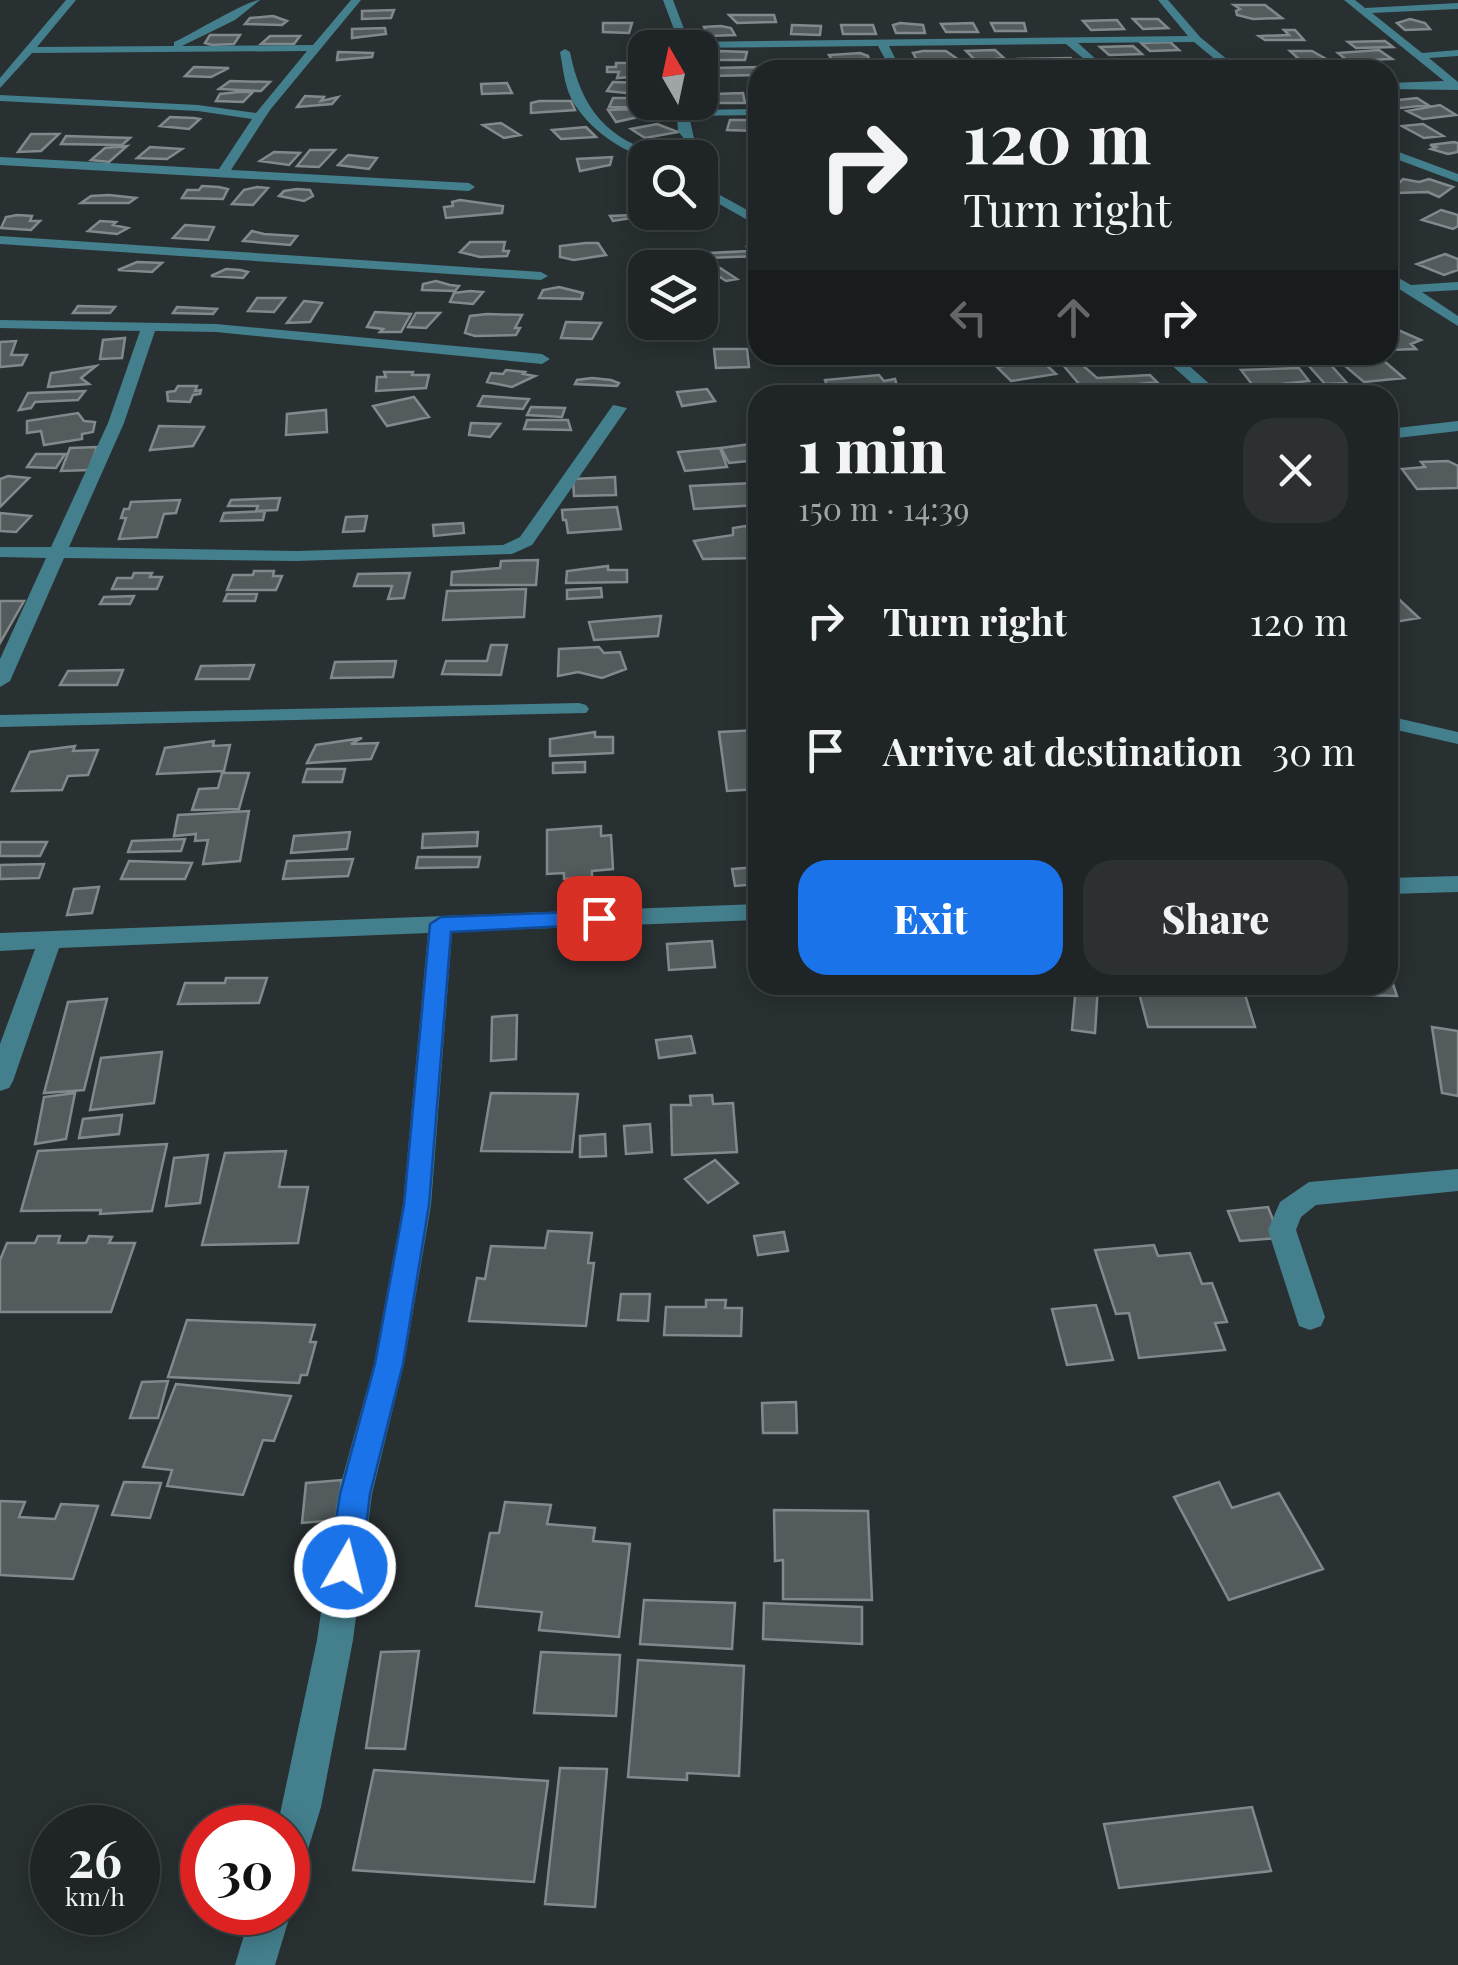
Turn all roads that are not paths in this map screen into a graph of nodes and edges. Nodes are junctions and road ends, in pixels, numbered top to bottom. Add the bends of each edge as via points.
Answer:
1 (71, 0) edge
2 (255, 0) edge
3 (356, 0) edge
4 (668, 0) edge
5 (1162, 0) edge
6 (1349, 0) edge
7 (1458, 6) edge
8 (1363, 11) junction
9 (679, 30) edge
10 (1196, 39) junction
11 (1068, 40) junction
12 (882, 42) junction
13 (718, 45) edge
14 (168, 48) junction
15 (316, 48) junction
16 (30, 50) junction
17 (565, 52) dead end
18 (1458, 53) edge
19 (1420, 56) junction
20 (891, 60) edge
21 (1092, 60) edge
22 (1222, 60) edge
23 (0, 86) edge
24 (1398, 86) edge
25 (1456, 86) edge
26 (0, 98) edge
27 (270, 102) junction
28 (198, 108) junction
29 (718, 110) edge
30 (748, 111) edge
31 (259, 117) junction
32 (628, 144) edge
33 (1398, 156) edge
34 (0, 161) edge
35 (1411, 162) junction
36 (1398, 164) edge
37 (223, 173) junction
38 (1458, 178) edge
39 (469, 187) dead end
40 (718, 199) edge
41 (748, 216) edge
42 (0, 240) edge
43 (540, 276) dead end
44 (1398, 283) edge
45 (1458, 286) edge
46 (1407, 289) junction
47 (1458, 322) edge
48 (0, 324) edge
49 (149, 327) junction
50 (542, 359) dead end
51 (1180, 365) edge
52 (1202, 385) edge
53 (619, 408) dead end
54 (1458, 426) edge
55 (1398, 433) edge
56 (59, 551) junction
57 (0, 552) edge
58 (0, 681) edge
59 (579, 709) dead end
60 (0, 721) edge
61 (1398, 724) edge
62 (1458, 738) edge
63 (1458, 884) edge
64 (1398, 886) edge
65 (748, 912) edge
66 (441, 924) junction
67 (50, 940) junction
68 (0, 942) edge
69 (0, 1082) edge
70 (1458, 1180) edge
71 (1310, 1316) dead end
72 (302, 1805) edge
73 (263, 1935) edge
74 (255, 1965) edge

1 - 16 street
2 - 14 street
3 - 15 street
4 - 9 street
5 - 10 street
6 - 8 street
7 - 8 street
8 - 19 street
10 - 11 street
10 - 22 street
11 - 12 street
11 - 21 street
12 - 13 street
12 - 20 street
14 - 15 street
14 - 16 street
15 - 27 street
16 - 23 street
17 - 32 street via 576,98
18 - 19 street
19 - 25 street
24 - 25 street
26 - 28 street
27 - 28 street
27 - 31 street
28 - 31 street
29 - 30 street
31 - 37 street
33 - 35 street
34 - 37 street
35 - 36 street
35 - 38 street
37 - 39 street
40 - 41 street
42 - 43 street
44 - 46 street
45 - 46 street
46 - 47 street
48 - 49 street
49 - 50 street
49 - 56 street via 116,423
51 - 52 street
53 - 56 street via 526,541 506,550 296,556
54 - 55 street
56 - 57 street
56 - 58 street
59 - 60 street
61 - 62 street
63 - 64 street
65 - 66 street
66 - 67 street
66 - 72 street via 416,1205 389,1364 355,1494
67 - 68 street
67 - 69 street
70 - 71 street via 1309,1194 1290,1210 1282,1230
73 - 74 street

